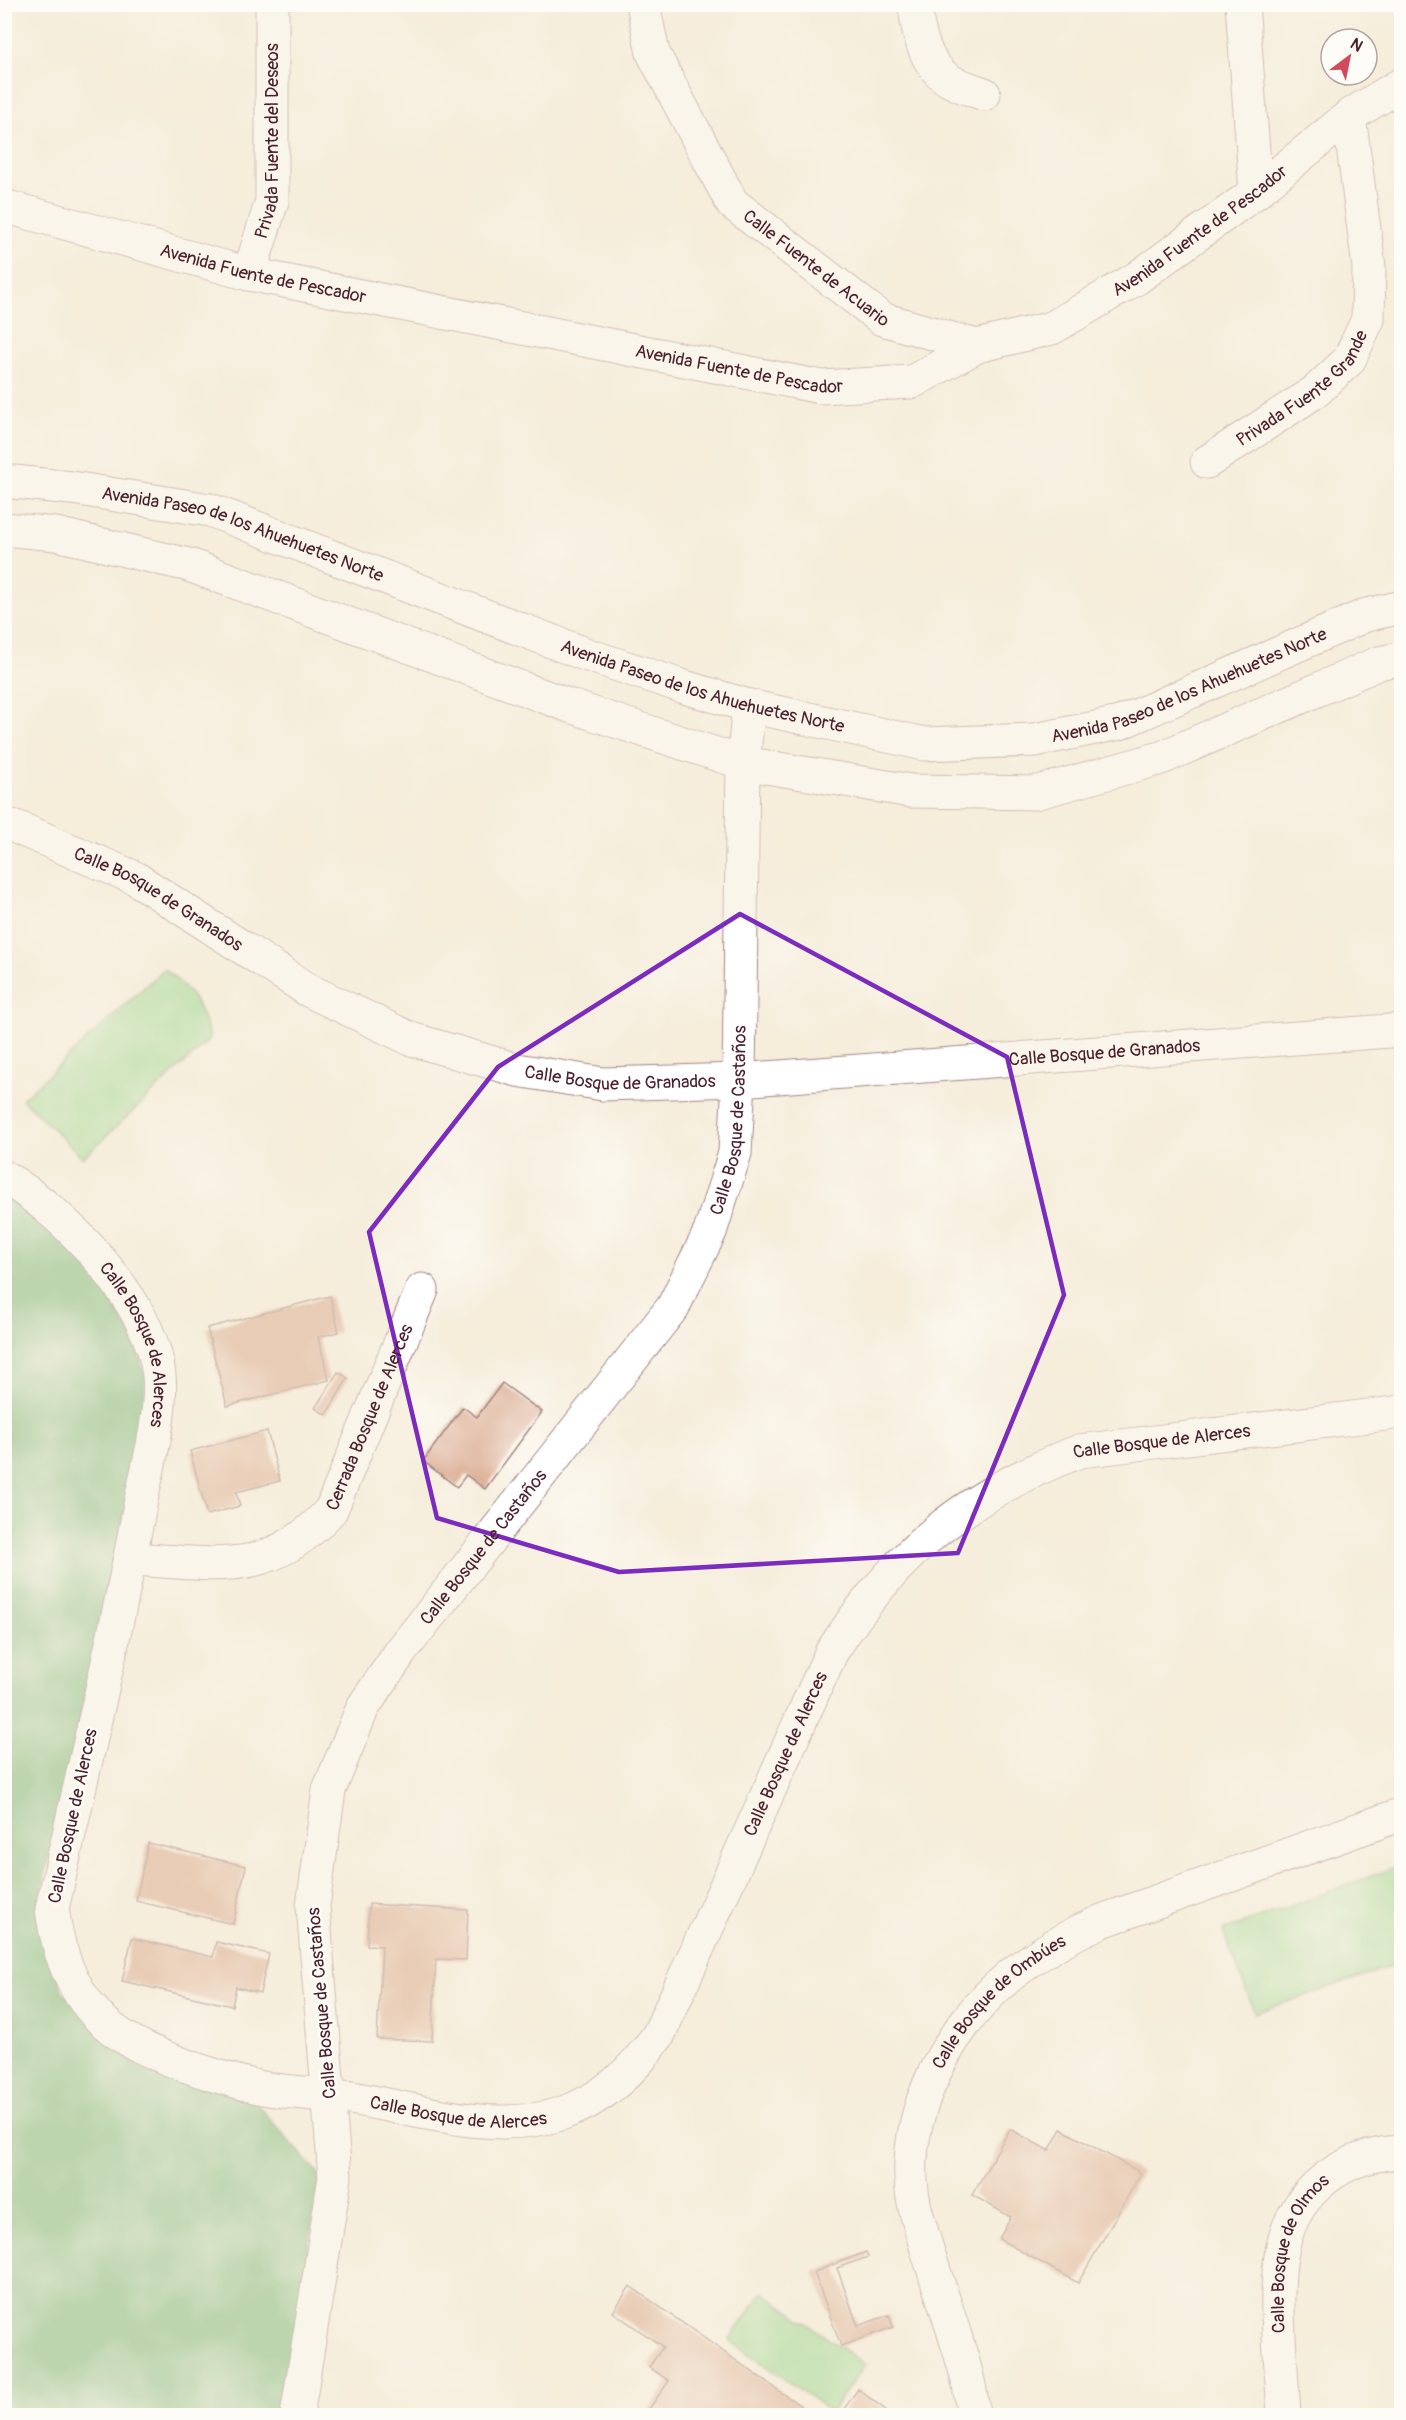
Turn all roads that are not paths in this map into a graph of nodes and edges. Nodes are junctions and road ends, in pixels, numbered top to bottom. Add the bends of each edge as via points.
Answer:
1 (272, 4) edge
2 (643, 4) edge
3 (915, 4) edge
4 (1242, 4) edge
5 (1401, 84) edge
6 (984, 94) dead end
7 (1349, 116) junction
8 (1257, 192) junction
9 (4, 206) edge
10 (249, 274) junction
11 (977, 346) junction
12 (1207, 462) dead end
13 (4, 481) edge
14 (4, 529) edge
15 (1401, 607) edge
16 (1401, 658) edge
17 (749, 706) junction
18 (743, 763) junction
19 (4, 825) edge
20 (1401, 1030) edge
21 (739, 1080) junction
22 (4, 1176) edge
23 (422, 1290) dead end
24 (1401, 1412) edge
25 (130, 1559) junction
26 (1401, 1814) edge
27 (330, 2094) junction
28 (1401, 2152) edge
29 (297, 2415) edge
30 (973, 2415) edge
31 (1284, 2415) edge

1 - 10 street, Privada Fuente del Deseos via 272,201
2 - 11 street, Calle Fuente de Acuario via 652,53 732,203 882,319
3 - 6 street via 916,22 927,55 947,79
4 - 8 street
5 - 7 street, Avenida Fuente de Pescador
7 - 8 street, Avenida Fuente de Pescador
7 - 12 street, Privada Fuente Grande via 1370,267 1368,319 1349,360 1316,391
8 - 11 street, Avenida Fuente de Pescador via 1137,278 1052,328
9 - 10 street, Avenida Fuente de Pescador
10 - 11 street, Avenida Fuente de Pescador via 820,387 912,382
13 - 17 street, Avenida Paseo de los Ahuehuetes Norte via 210,510 585,654
14 - 18 street via 56,534 189,565 570,706
15 - 17 street, Avenida Paseo de los Ahuehuetes Norte via 1366,615 1120,723 1035,740 925,744
16 - 18 street via 1379,663 1161,758 1035,793 911,791
17 - 18 street, Calle Bosque de Castaños
18 - 21 street, Calle Bosque de Castaños
19 - 21 street, Calle Bosque de Granados via 135,878 308,990 411,1039 516,1070 603,1084
20 - 21 street, Calle Bosque de Granados
21 - 27 street, Calle Bosque de Castaños via 735,1153 710,1232 673,1307 402,1650 363,1707 329,1790 313,1906
22 - 25 street, Calle Bosque de Alerces via 75,1232 102,1263 147,1332 159,1375 158,1412
23 - 25 street, Cerrada Bosque de Alerces via 331,1510 313,1530 293,1545 255,1561 235,1564
24 - 27 street, Calle Bosque de Alerces via 1080,1451 992,1490 915,1547 862,1606 831,1653 659,2034 641,2060 618,2082 564,2113 533,2121 501,2122
25 - 27 street, Calle Bosque de Alerces via 52,1909 64,1962 75,1986 109,2027 155,2054 258,2087
26 - 30 street, Calle Bosque de Ombúes via 1069,1935 1010,1976 964,2026 922,2101 912,2150 911,2184 917,2218 968,2379
27 - 29 street, Calle Bosque de Castaños via 334,2177
28 - 31 street, Calle Bosque de Olmos via 1357,2159 1333,2172 1299,2206 1288,2227 1282,2248 1279,2295

